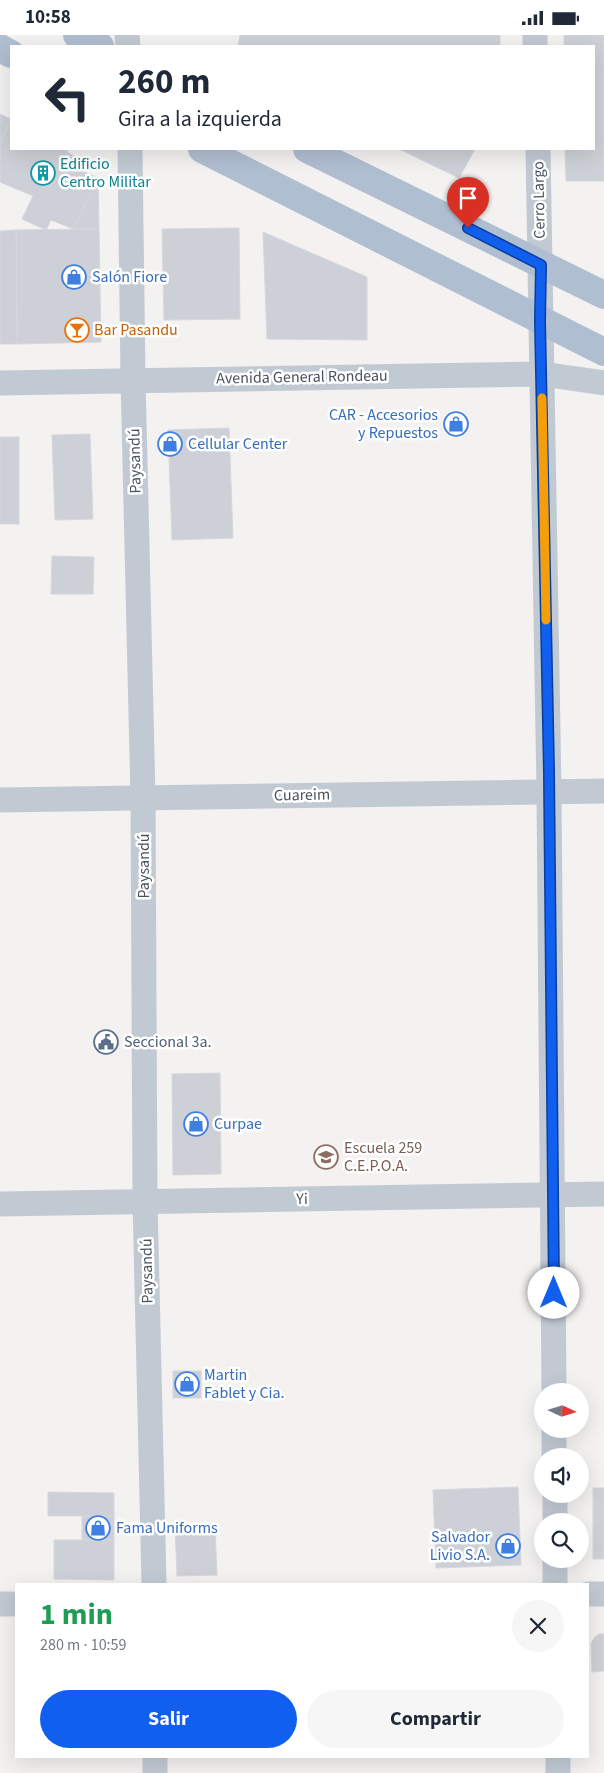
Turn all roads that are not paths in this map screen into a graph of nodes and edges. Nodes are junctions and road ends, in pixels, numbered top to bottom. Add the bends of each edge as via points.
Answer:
1 (77, 35) edge
2 (98, 45) edge
3 (130, 150) edge
4 (204, 150) edge
5 (309, 150) edge
6 (538, 150) edge
7 (541, 265) junction
8 (604, 295) edge
9 (540, 321) junction
10 (604, 352) edge
11 (542, 374) junction
12 (133, 379) junction
13 (0, 383) edge
14 (604, 383) edge
15 (604, 791) edge
16 (549, 792) junction
17 (143, 797) junction
18 (0, 800) edge
19 (604, 1194) edge
20 (553, 1195) junction
21 (145, 1201) junction
22 (0, 1204) edge
23 (554, 1383) edge
24 (555, 1568) edge
25 (154, 1583) edge
26 (555, 1583) edge
27 (589, 1594) edge
28 (604, 1594) edge
29 (0, 1604) edge
30 (15, 1604) edge
31 (155, 1758) edge
32 (558, 1758) edge
33 (155, 1773) edge
34 (558, 1773) edge

1 - 2 main road
3 - 12 street, Paysandú
4 - 9 main road
5 - 7 main road
6 - 7 street, Cerro Largo
7 - 8 main road
7 - 9 street, Cerro Largo
9 - 10 main road
9 - 11 street, Cerro Largo
11 - 12 street, Avenida General Rondeau
11 - 14 street, Avenida General Rondeau
11 - 16 street, Cerro Largo
12 - 13 street, Avenida General Rondeau
12 - 17 street, Paysandú
15 - 16 street, Cuareim
16 - 17 street, Cuareim
16 - 20 street, Cerro Largo
17 - 18 street, Cuareim
17 - 21 street, Paysandú
19 - 20 street, Yi
20 - 21 street, Yi
20 - 23 street, Cerro Largo
21 - 22 street, Yi
21 - 25 street, Paysandú
24 - 26 street
27 - 28 street
29 - 30 street
31 - 33 street
32 - 34 street

